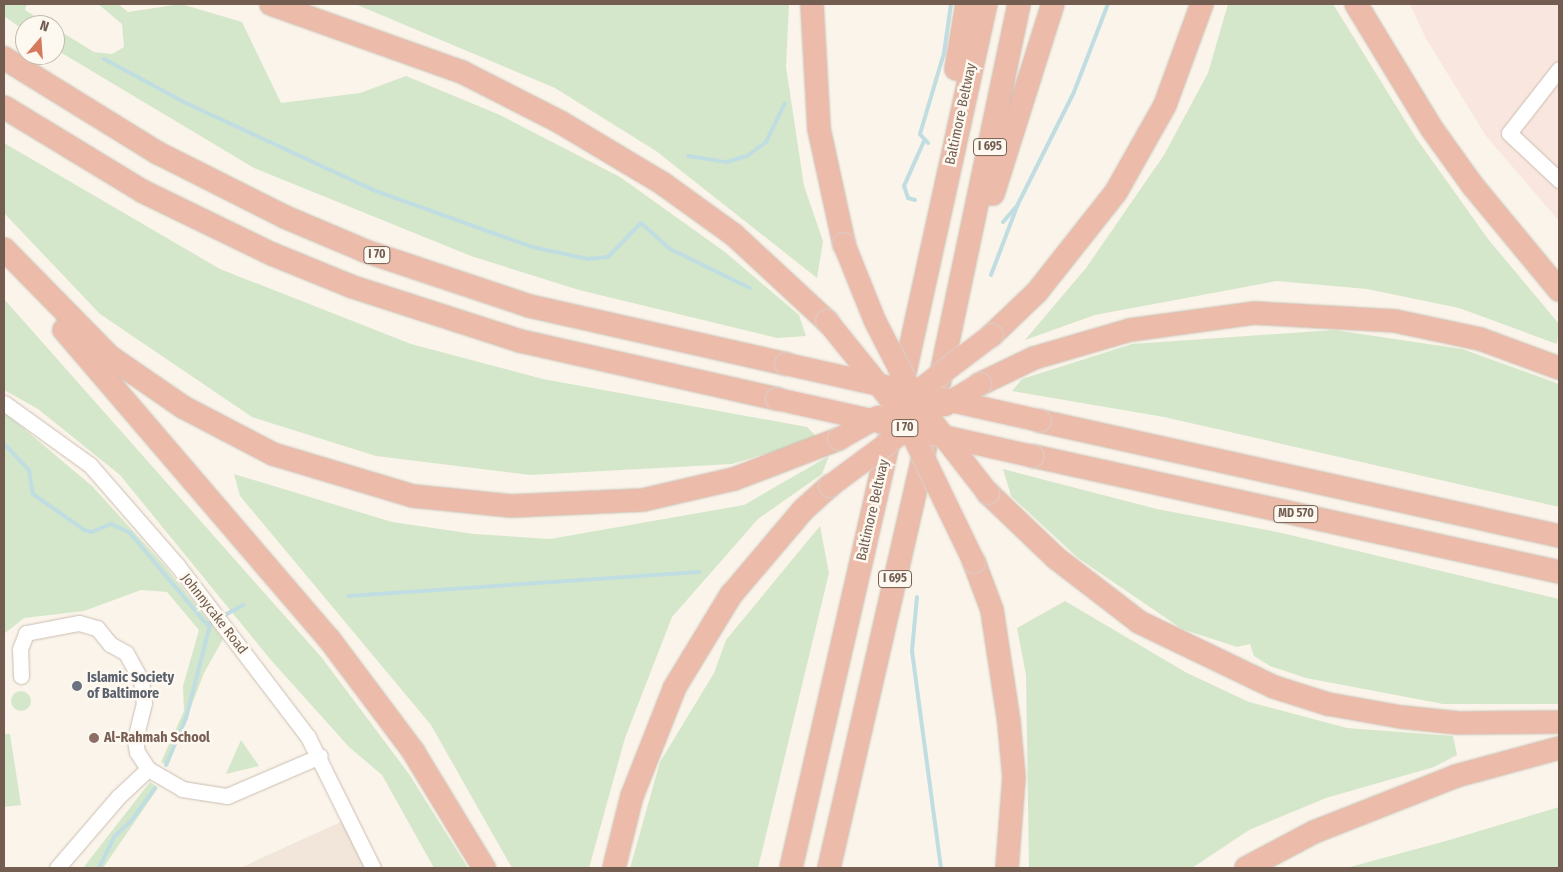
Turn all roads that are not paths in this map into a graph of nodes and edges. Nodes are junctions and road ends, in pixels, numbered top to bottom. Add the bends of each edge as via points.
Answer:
1 (272, 4) edge
2 (812, 4) edge
3 (967, 4) edge
4 (986, 4) edge
5 (1019, 4) edge
6 (1054, 4) edge
7 (1202, 4) edge
8 (1356, 4) edge
9 (4, 58) edge
10 (1559, 69) edge
11 (4, 107) edge
12 (1559, 180) edge
13 (4, 249) edge
14 (4, 255) edge
15 (961, 289) junction
16 (1559, 290) edge
17 (1559, 368) edge
18 (901, 388) junction
19 (4, 403) edge
20 (1033, 456) joint
21 (1559, 536) edge
22 (1559, 572) edge
23 (21, 676) dead end
24 (1559, 722) edge
25 (1559, 748) edge
26 (320, 756) junction
27 (148, 769) junction
28 (57, 868) edge
29 (372, 868) edge
30 (484, 868) edge
31 (614, 868) edge
32 (791, 868) edge
33 (829, 868) edge
34 (1007, 868) edge
35 (1246, 868) edge

1 - 34 highway, bridge via 462,72 568,127 662,183 734,235 827,321 903,415 974,562 992,610 1014,777
2 - 24 highway, bridge via 819,129 844,244 875,322 916,401 988,493 1062,563 1138,622 1274,687 1328,704 1401,717 1459,722
3 - 18 highway
4 - 18 highway, Baltimore Beltway / I 695
5 - 15 highway, I 695
6 - 15 highway
7 - 13 highway, bridge via 1165,105 1116,192 1037,292 992,335 928,386 840,439 734,479 643,500 511,506 413,496 273,454 183,407 109,356
8 - 16 highway via 1399,79 1462,172
9 - 21 highway, I 70, bridge via 167,158 365,251 529,306
10 - 12 street via 1509,133
11 - 20 highway, I 70, bridge via 150,195 272,254 353,287 520,341
14 - 30 highway via 330,639 418,758
15 - 33 highway, I 695
17 - 31 highway, bridge via 1480,339 1404,323 1254,313 1130,330 1034,358 980,384 906,428 830,486 803,510 731,595 675,686 632,796
18 - 32 highway, Baltimore Beltway / I 695
19 - 26 street, Johnnycake Road via 66,444 112,488 274,690
20 - 22 highway, MD 570
23 - 27 street via 20,649 26,633 79,623 98,628 110,644 126,653 139,673 144,703 135,740
25 - 35 highway via 1456,776 1314,832
26 - 27 street via 228,796 182,789
26 - 29 street, Johnnycake Road
27 - 28 street via 118,797

